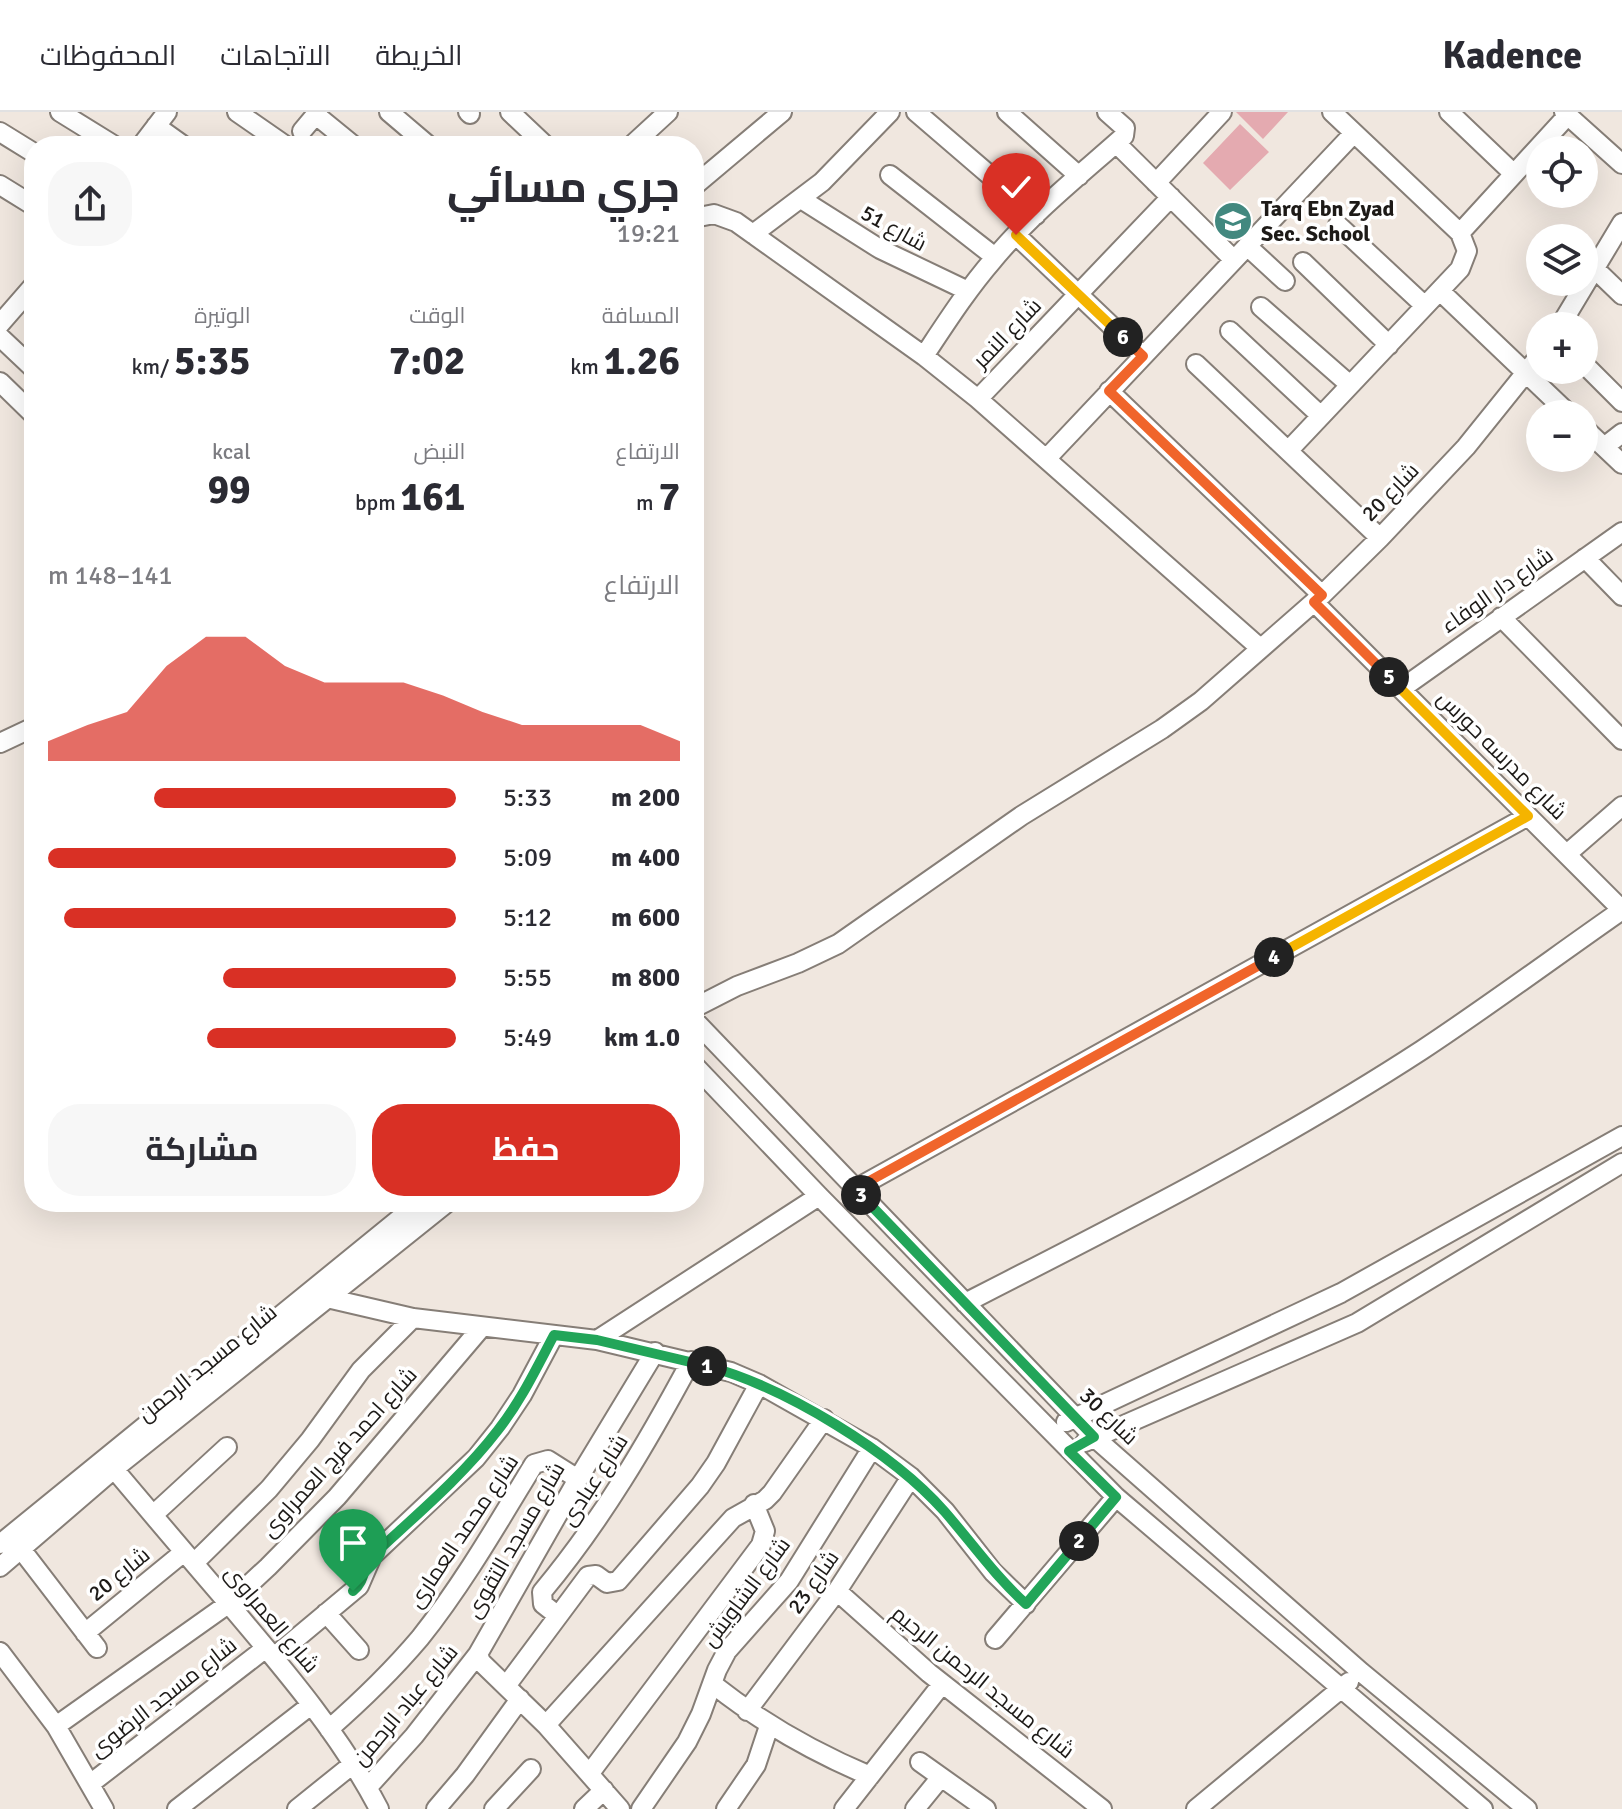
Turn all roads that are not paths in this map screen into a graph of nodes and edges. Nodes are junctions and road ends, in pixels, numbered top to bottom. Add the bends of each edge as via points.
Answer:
1 (60, 112) edge
2 (237, 112) edge
3 (389, 112) edge
4 (510, 112) edge
5 (668, 112) edge
6 (782, 112) edge
7 (890, 112) edge
8 (916, 112) edge
9 (1007, 112) edge
10 (1107, 112) edge
11 (1222, 112) edge
12 (1332, 112) edge
13 (1449, 112) edge
14 (317, 114) edge
15 (1566, 114) edge
16 (161, 117) edge
17 (302, 131) dead end
18 (0, 132) edge
19 (1354, 133) junction
20 (99, 136) edge
21 (148, 136) edge
22 (176, 136) edge
23 (272, 136) edge
24 (342, 136) edge
25 (417, 136) edge
26 (535, 136) edge
27 (649, 136) edge
28 (1116, 143) junction
29 (24, 147) edge
30 (1622, 164) edge
31 (1514, 174) junction
32 (890, 175) dead end
33 (1079, 176) junction
34 (704, 179) edge
35 (1156, 183) junction
36 (0, 185) edge
37 (1171, 197) junction
38 (801, 199) junction
39 (24, 200) edge
40 (704, 201) edge
41 (714, 214) junction
42 (1036, 215) junction
43 (704, 216) edge
44 (1622, 223) edge
45 (1338, 225) dead end
46 (1460, 233) junction
47 (753, 234) junction
48 (1016, 235) junction
49 (1240, 253) junction
50 (995, 257) junction
51 (1303, 262) dead end
52 (1598, 264) edge
53 (1598, 272) edge
54 (1285, 281) dead end
55 (968, 291) junction
56 (1440, 291) junction
57 (1078, 295) junction
58 (1622, 295) edge
59 (24, 302) edge
60 (1425, 306) junction
61 (1261, 307) dead end
62 (0, 324) edge
63 (1230, 331) dead end
64 (0, 337) edge
65 (1389, 345) junction
66 (924, 356) junction
67 (1143, 356) junction
68 (24, 360) edge
69 (1196, 364) dead end
70 (1526, 373) edge
71 (1526, 375) edge
72 (1598, 378) edge
73 (0, 382) edge
74 (1538, 384) edge
75 (1350, 385) junction
76 (1109, 391) junction
77 (978, 399) junction
78 (1554, 400) edge
79 (1622, 402) edge
80 (24, 405) edge
81 (1321, 416) junction
82 (1622, 433) edge
83 (1598, 441) edge
84 (1604, 447) junction
85 (1288, 451) junction
86 (1047, 458) junction
87 (1622, 464) edge
88 (1622, 532) edge
89 (1380, 538) junction
90 (1585, 558) junction
91 (1622, 596) edge
92 (1318, 599) junction
93 (1501, 617) junction
94 (1260, 648) junction
95 (1401, 689) junction
96 (24, 732) edge
97 (1622, 740) edge
98 (0, 743) edge
99 (1622, 806) edge
100 (1528, 816) junction
101 (1568, 853) junction
102 (1622, 910) edge
103 (704, 1003) edge
104 (704, 1030) edge
105 (704, 1075) edge
106 (799, 1130) junction
107 (1622, 1136) edge
108 (777, 1151) junction
109 (1622, 1163) edge
110 (855, 1189) junction
111 (819, 1196) junction
112 (408, 1212) edge
113 (435, 1212) edge
114 (1341, 1293) junction
115 (327, 1298) junction
116 (965, 1303) junction
117 (413, 1318) junction
118 (1357, 1323) junction
119 (481, 1328) junction
120 (554, 1335) junction
121 (597, 1340) junction
122 (655, 1352) junction
123 (691, 1361) junction
124 (759, 1384) junction
125 (1074, 1417) junction
126 (824, 1419) junction
127 (1049, 1432) junction
128 (1094, 1437) junction
129 (227, 1447) dead end
130 (872, 1448) junction
131 (1069, 1451) junction
132 (114, 1469) junction
133 (911, 1477) junction
134 (578, 1479) junction
135 (1116, 1497) junction
136 (754, 1504) junction
137 (153, 1515) junction
138 (0, 1544) edge
139 (21, 1549) junction
140 (189, 1557) junction
141 (0, 1567) edge
142 (837, 1591) junction
143 (228, 1604) junction
144 (1026, 1604) junction
145 (326, 1613) junction
146 (557, 1615) junction
147 (85, 1633) junction
148 (995, 1639) dead end
149 (97, 1648) dead end
150 (359, 1650) dead end
151 (0, 1652) edge
152 (270, 1652) junction
153 (478, 1654) junction
154 (1361, 1672) junction
155 (942, 1684) junction
156 (714, 1685) junction
157 (1340, 1689) junction
158 (513, 1693) junction
159 (311, 1705) junction
160 (747, 1711) junction
161 (546, 1725) junction
162 (56, 1726) junction
163 (769, 1726) junction
164 (329, 1729) junction
165 (920, 1762) dead end
166 (353, 1764) junction
167 (531, 1769) dead end
168 (590, 1773) junction
169 (870, 1776) junction
170 (941, 1777) junction
171 (90, 1784) junction
172 (368, 1787) junction
173 (604, 1790) junction
174 (734, 1806) edge
175 (104, 1809) edge
176 (177, 1809) edge
177 (297, 1809) edge
178 (379, 1809) edge
179 (436, 1809) edge
180 (494, 1809) edge
181 (584, 1809) edge
182 (620, 1809) edge
183 (641, 1809) edge
184 (844, 1809) edge
185 (915, 1809) edge
186 (986, 1809) edge
187 (1102, 1809) edge
188 (1196, 1809) edge
189 (1483, 1809) edge
190 (1527, 1809) edge

1 - 20 street
2 - 23 street
3 - 25 street
4 - 26 street
5 - 27 street
6 - 34 street
7 - 38 street
8 - 42 street
9 - 33 street
10 - 28 street via 1125,128
11 - 35 street
12 - 19 street
13 - 31 street
14 - 17 street
14 - 24 street
15 - 30 street
15 - 31 street
16 - 21 street
16 - 22 street
18 - 29 street
19 - 46 street
19 - 49 street
28 - 33 street
28 - 35 street
31 - 46 street
32 - 50 street
33 - 42 street
35 - 37 street
36 - 39 street
37 - 49 street
37 - 57 street, شارع النمر
38 - 47 street
38 - 55 street, شارع 51 via 880,249
40 - 41 street
41 - 43 street
41 - 47 street
42 - 48 street
44 - 52 street
45 - 60 street
46 - 56 street via 1465,261
47 - 66 street
48 - 50 street
48 - 57 street
49 - 54 street
49 - 67 street
50 - 55 street
51 - 65 street
53 - 58 street
55 - 66 street
56 - 60 street
56 - 70 street
57 - 67 street
57 - 77 street, شارع النمر
59 - 62 street
60 - 65 street
61 - 75 street
63 - 81 street
64 - 68 street
65 - 75 street
66 - 77 street
67 - 76 street
69 - 85 street
71 - 89 street, شارع 20
72 - 79 street
73 - 80 street
74 - 78 street
75 - 81 street
76 - 86 street
76 - 92 street, شارع مدرسه حورس
77 - 86 street
81 - 85 street
82 - 84 street
83 - 84 street
84 - 87 street
85 - 89 street
86 - 94 street
88 - 90 street, شارع دار الوفاء
89 - 92 street, شارع 20
90 - 91 street
90 - 93 street, شارع دار الوفاء
92 - 94 street, شارع 20
92 - 95 street, شارع مدرسه حورس
93 - 95 street, شارع دار الوفاء
93 - 97 street
94 - 103 street, شارع 20 via 1162,729 1021,816 838,944
95 - 100 street, شارع مدرسه حورس
96 - 98 street
99 - 101 street
100 - 101 street, شارع مدرسه حورس
100 - 110 street
101 - 102 street, شارع مدرسه حورس
102 - 116 street via 1423,1049 1277,1139
104 - 106 street, شارع 30
105 - 108 street
106 - 108 street
106 - 110 street, شارع 30
107 - 114 street
108 - 111 street
109 - 118 street
110 - 116 street, شارع 30
111 - 121 street
111 - 127 street
112 - 138 street, شارع مسجد الرحمن
113 - 115 street, شارع مسجد الرحمن
114 - 118 street
114 - 125 street
115 - 117 street
115 - 132 street, شارع مسجد الرحمن
116 - 125 street, شارع 30
117 - 119 street
117 - 140 street, شارع 20 via 361,1370 291,1465
118 - 128 street
119 - 120 street
119 - 143 street, شارع احمد فرج العمراوى via 304,1533
120 - 121 street
120 - 145 street, شارع مسجد الرضوى via 522,1395 476,1458 372,1556 359,1586
121 - 122 street
122 - 123 street
122 - 134 street, شارع مسجد التقوى
123 - 124 street
123 - 146 street, شارع عبادى via 616,1493 542,1592 543,1604
124 - 126 street
124 - 146 street via 700,1486 622,1577 607,1583 591,1574
125 - 127 street
125 - 128 street, شارع 30
126 - 130 street
126 - 136 street via 772,1493
127 - 131 street
128 - 131 street
128 - 154 street, شارع 30
129 - 137 street
130 - 133 street
130 - 156 street, شارع الشاويش via 789,1581 727,1651
131 - 135 street
132 - 137 street, شارع العمراوى
132 - 139 street, شارع مسجد الرحمن
133 - 142 street, شارع 23
133 - 144 street
134 - 153 street, شارع مسجد التقوى
134 - 164 street, شارع محمد العمارى via 548,1460 534,1464 419,1638
135 - 144 street
135 - 157 street
136 - 161 street via 733,1518
136 - 168 street via 765,1531 761,1545
137 - 140 street, شارع العمراوى
139 - 141 street, شارع مسجد الرحمن
139 - 147 street
140 - 143 street, شارع العمراوى
140 - 147 street, شارع 20
142 - 155 street, شارع مسجد الرحمن الرحيم
142 - 160 street, شارع 23
143 - 152 street, شارع العمراوى
143 - 162 street, شارع احمد فرج العمراوى
144 - 148 street
145 - 150 street
145 - 152 street, شارع مسجد الرضوى
146 - 158 street
147 - 149 street
151 - 162 street
152 - 159 street, شارع العمراوى
152 - 171 street, شارع مسجد الرضوى
153 - 158 street, شارع مسجد التقوى
153 - 172 street, شارع عباد الرحمن
154 - 157 street
154 - 190 street, شارع 30
155 - 169 street
155 - 187 street, شارع مسجد الرحمن الرحيم
156 - 160 street
156 - 183 street, شارع الشاويش via 687,1742
157 - 188 street
157 - 189 street
158 - 161 street, شارع مسجد التقوى
158 - 179 street via 465,1775
159 - 164 street, شارع العمراوى
159 - 176 street
160 - 163 street
161 - 168 street, شارع مسجد التقوى
162 - 171 street
163 - 169 street
163 - 174 street
164 - 166 street, شارع العمراوى
165 - 170 street
166 - 172 street, شارع العمراوى
166 - 177 street
167 - 180 street
168 - 173 street, شارع مسجد التقوى
169 - 184 street
170 - 185 street
170 - 186 street
171 - 175 street
172 - 178 street, شارع العمراوى
173 - 181 street
173 - 182 street, شارع مسجد التقوى

